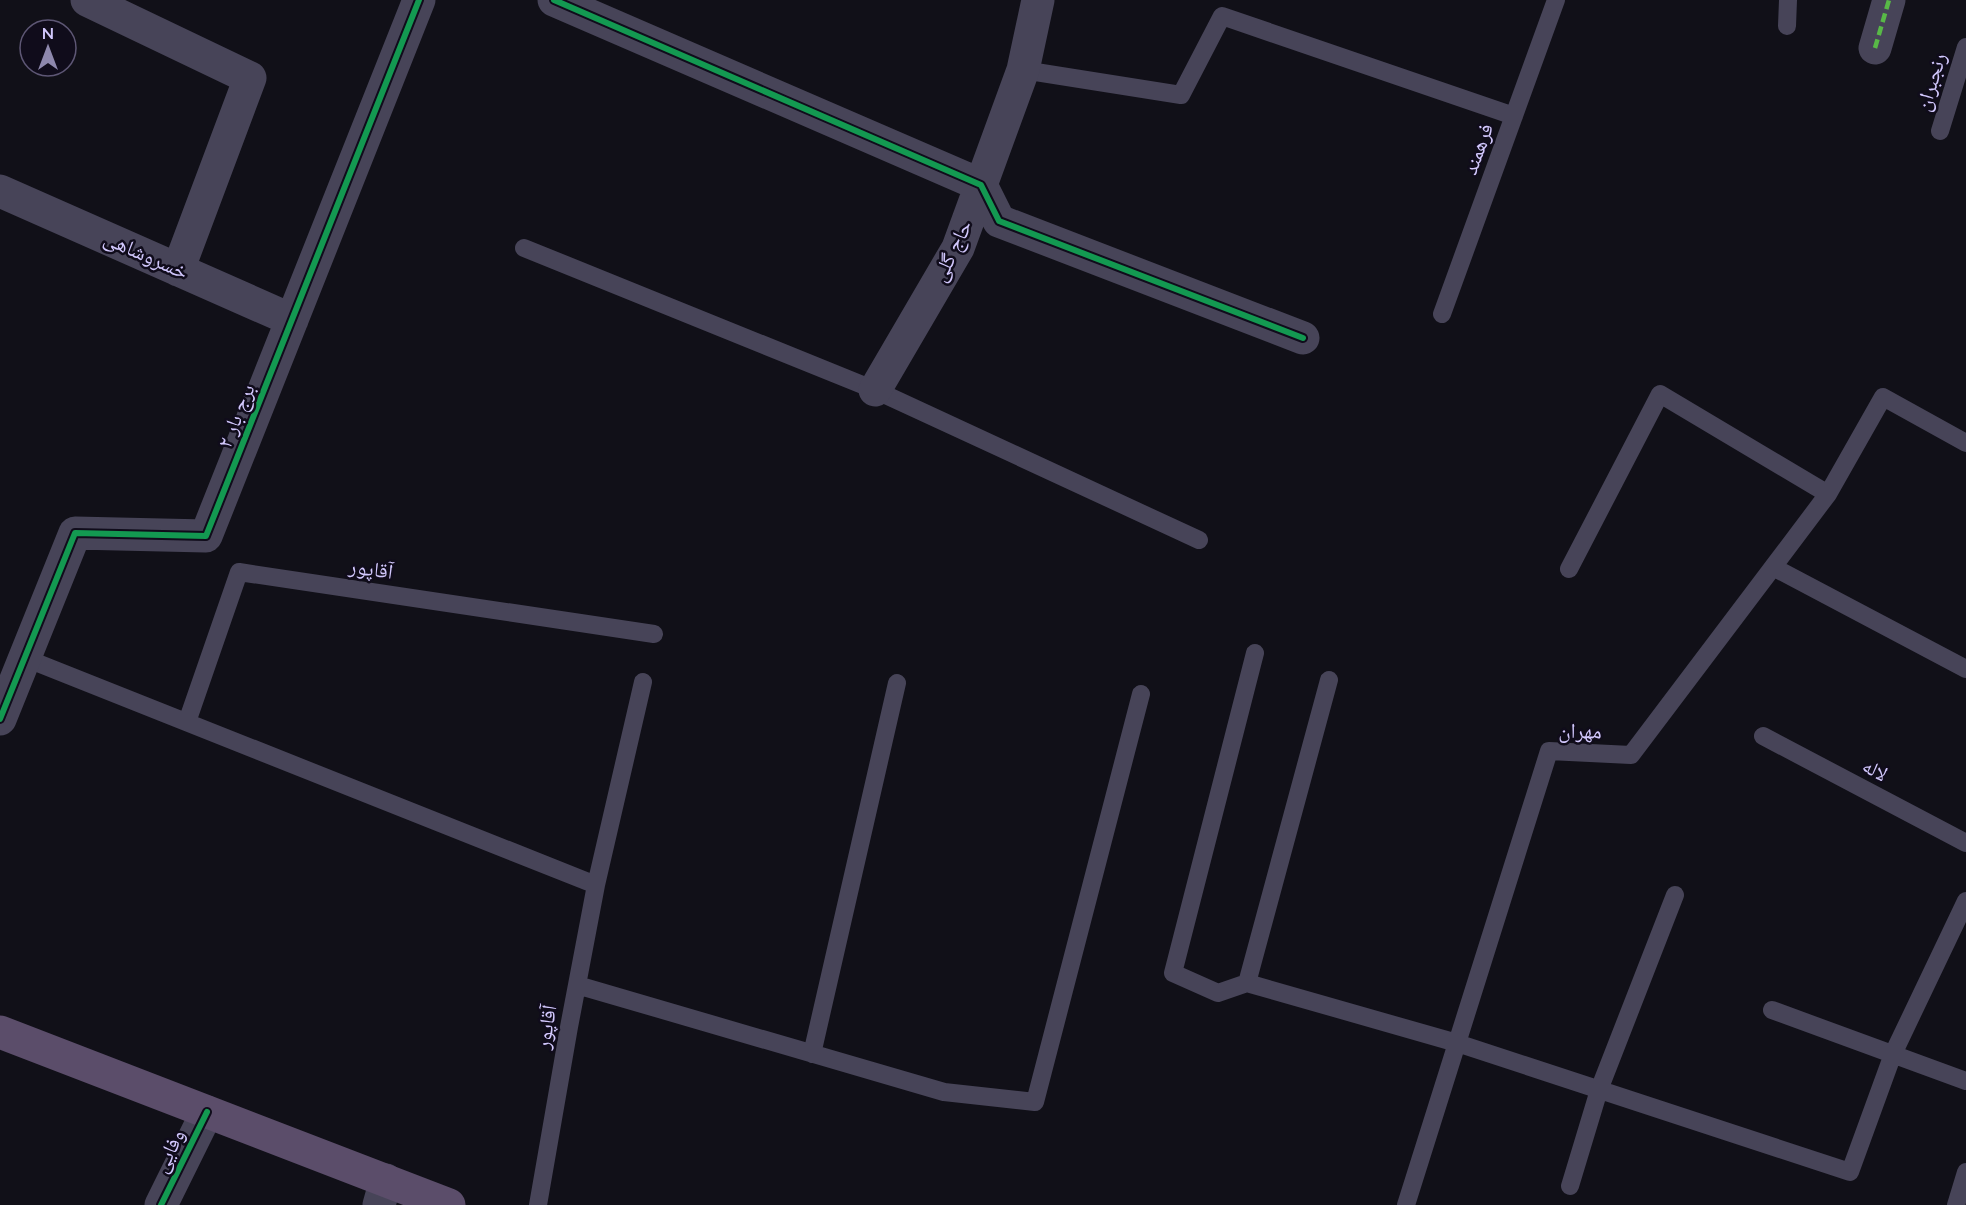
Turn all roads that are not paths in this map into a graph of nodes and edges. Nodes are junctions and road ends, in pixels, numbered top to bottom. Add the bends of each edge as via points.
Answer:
1 (87, 0) edge
2 (419, 0) edge
3 (554, 0) edge
4 (1038, 0) edge
5 (1556, 0) edge
6 (1788, 0) edge
7 (1889, 0) edge
8 (1787, 27) dead end
9 (1966, 47) edge
10 (1875, 48) dead end
11 (1023, 70) junction
12 (1514, 116) junction
13 (1940, 131) dead end
14 (981, 184) junction
15 (0, 191) edge
16 (524, 248) dead end
17 (178, 270) junction
18 (1442, 314) dead end
19 (292, 320) junction
20 (1303, 338) dead end
21 (875, 390) junction
22 (1966, 443) edge
23 (1828, 494) junction
24 (1199, 540) dead end
25 (1773, 567) junction
26 (1569, 569) dead end
27 (654, 634) dead end
28 (1255, 653) dead end
29 (25, 658) junction
30 (1966, 669) edge
31 (1329, 680) dead end
32 (643, 682) dead end
33 (897, 683) dead end
34 (1141, 694) dead end
35 (0, 719) edge
36 (187, 722) junction
37 (1763, 736) dead end
38 (1966, 843) edge
39 (596, 885) junction
40 (1675, 895) dead end
41 (1966, 901) edge
42 (1247, 983) junction
43 (577, 985) junction
44 (1772, 1010) dead end
45 (0, 1032) edge
46 (1457, 1043) junction
47 (812, 1054) junction
48 (1893, 1054) junction
49 (1966, 1081) edge
50 (1599, 1090) junction
51 (207, 1112) junction
52 (1966, 1172) edge
53 (1570, 1186) dead end
54 (382, 1193) edge
55 (161, 1205) edge
56 (449, 1205) edge
57 (538, 1205) edge
58 (1406, 1205) edge
59 (1956, 1205) edge

1 - 17 street via 250,78
2 - 19 street, برج بار ۲
3 - 14 street
4 - 11 street, حاج گلی
5 - 12 lane, فرهمند
6 - 8 lane
7 - 10 street
9 - 13 lane, رنجبران
11 - 12 lane via 1181,95 1222,16
11 - 14 street, حاج گلی
12 - 18 lane, فرهمند
14 - 20 street via 999,221
14 - 21 street, حاج گلی via 958,248
15 - 17 street, خسروشاهی
16 - 21 lane
17 - 19 street, خسروشاهی
19 - 29 street, برج بار ۲ via 206,536 75,533
21 - 24 lane
22 - 23 lane via 1883,396
23 - 25 lane
23 - 26 lane via 1660,394
25 - 30 lane
25 - 46 lane, مهران via 1631,755 1549,751
27 - 36 lane, آقاپور via 239,572
28 - 42 lane via 1173,974 1218,993
29 - 35 street, برج بار ۲
29 - 36 lane
31 - 42 lane
32 - 39 lane, آقاپور
33 - 47 lane
34 - 47 lane via 1035,1102 944,1092
36 - 39 lane
37 - 38 lane, لاله
39 - 43 lane, آقاپور
40 - 50 lane
41 - 48 lane
42 - 46 lane
43 - 47 lane
43 - 57 lane, آقاپور
44 - 48 lane
45 - 51 main road
46 - 50 lane
46 - 58 lane, مهران
48 - 49 lane
48 - 50 lane via 1850,1172
50 - 53 lane
51 - 54 main road
51 - 55 street, وفایی
52 - 59 lane
54 - 56 main road

